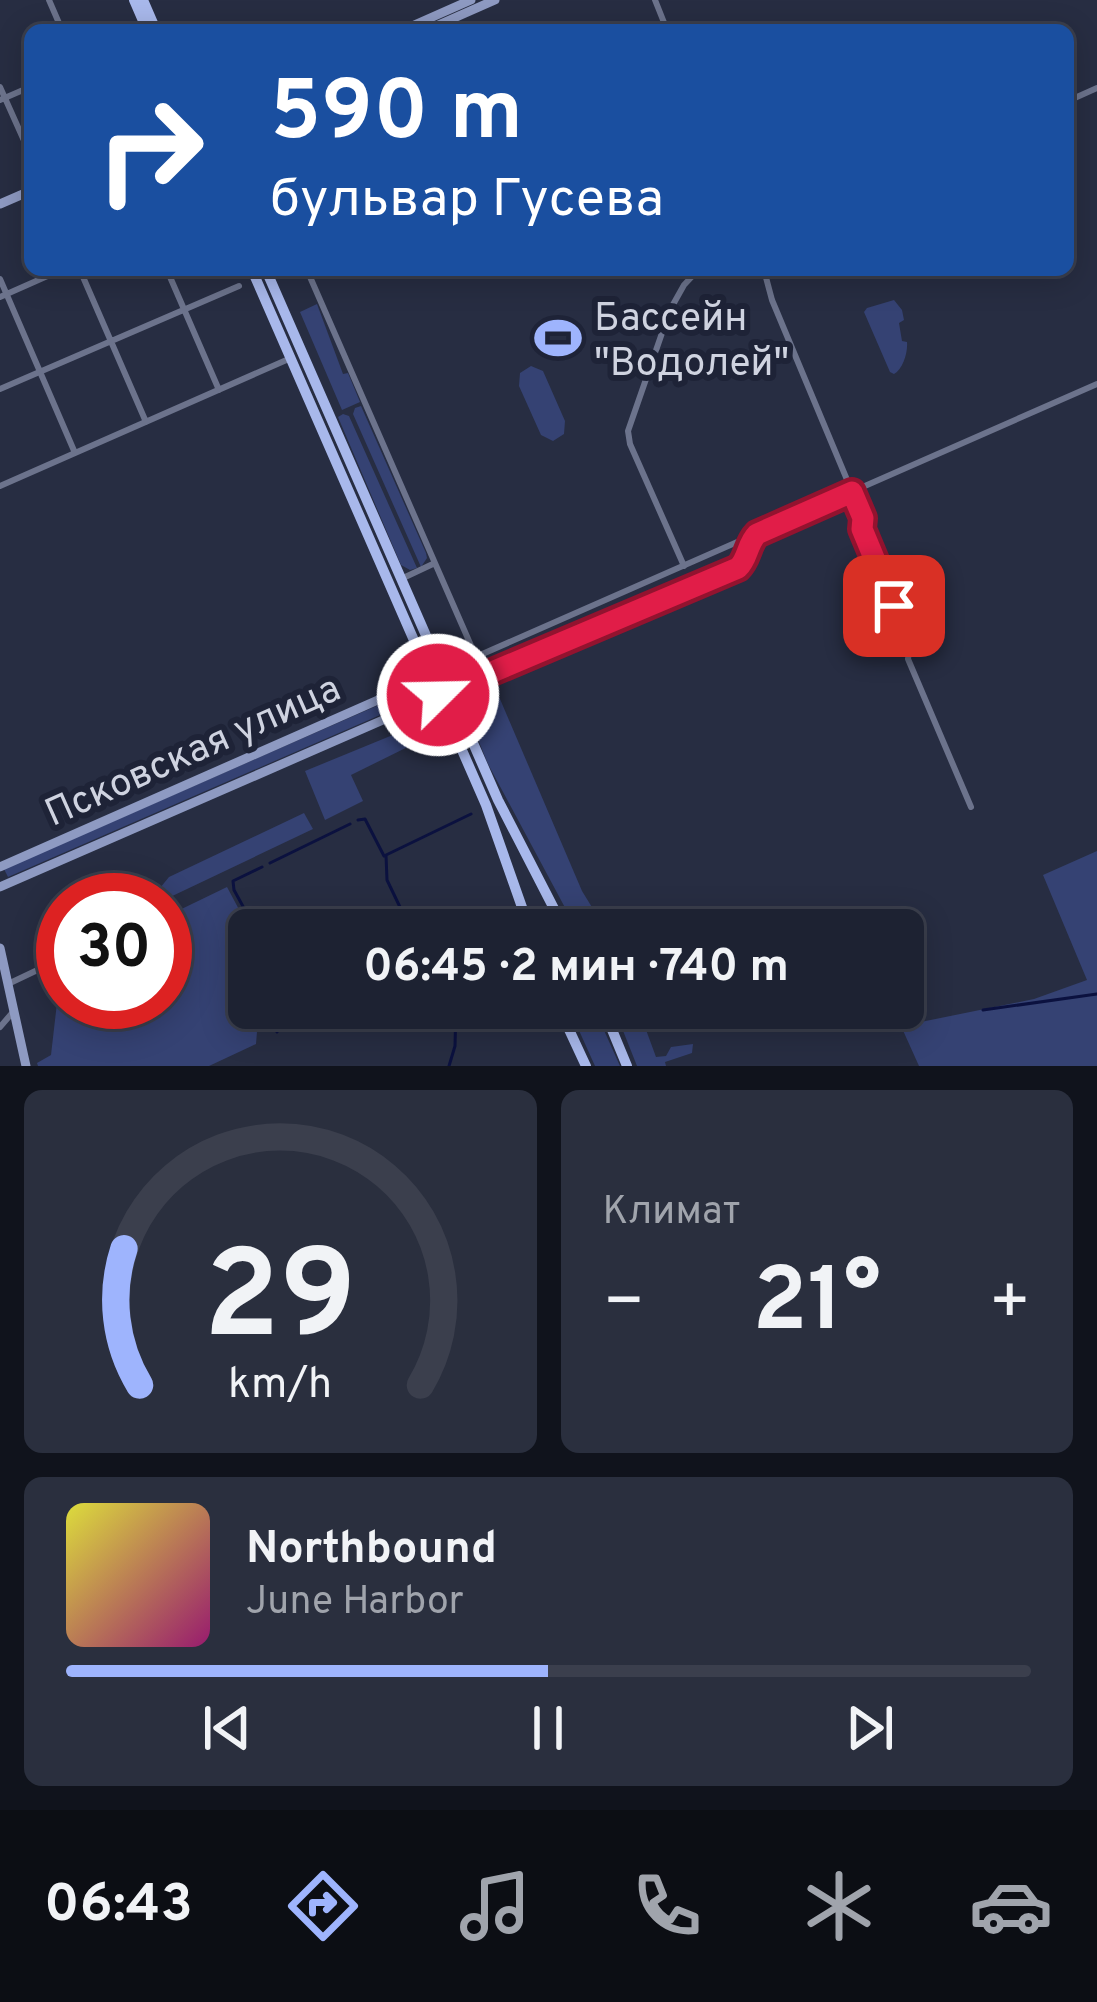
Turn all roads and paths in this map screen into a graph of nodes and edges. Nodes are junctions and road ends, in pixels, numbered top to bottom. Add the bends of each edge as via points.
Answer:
1 (472, 0) edge
2 (495, 0) edge
3 (417, 24) edge
4 (441, 24) edge
5 (0, 87) edge
6 (2, 99) edge
7 (24, 142) edge
8 (47, 276) edge
9 (83, 276) edge
10 (170, 276) edge
11 (255, 276) edge
12 (269, 276) edge
13 (310, 276) edge
14 (693, 276) edge
15 (766, 276) edge
16 (0, 279) edge
17 (238, 286) dead end
18 (3, 295) edge
19 (184, 309) junction
20 (112, 341) junction
21 (291, 358) junction
22 (40, 372) junction
23 (1097, 384) edge
24 (0, 389) edge
25 (219, 390) junction
26 (146, 422) junction
27 (75, 453) junction
28 (1, 483) edge
29 (852, 492) junction
30 (757, 534) junction
31 (726, 548) junction
32 (435, 563) junction
33 (684, 566) junction
34 (738, 568) junction
35 (401, 579) junction
36 (560, 621) junction
37 (541, 629) junction
38 (554, 634) junction
39 (566, 641) junction
40 (552, 647) junction
41 (476, 657) junction
42 (436, 675) junction
43 (444, 693) junction
44 (971, 807) dead end
45 (0, 867) edge
46 (0, 887) edge
47 (523, 909) edge
48 (554, 909) edge
49 (0, 948) edge
50 (36, 970) edge
51 (8, 984) junction
52 (15, 1010) junction
53 (0, 1027) edge
54 (571, 1029) edge
55 (612, 1029) edge
56 (582, 1060) edge
57 (26, 1066) edge
58 (627, 1066) edge

1 - 3 main road
2 - 4 main road
5 - 6 street
6 - 7 street
8 - 18 street
9 - 20 street
10 - 19 street
11 - 21 main road
12 - 35 main road
13 - 32 street
14 - 33 street via 670,310 628,429
15 - 29 street
16 - 18 street
17 - 19 street
18 - 22 street
19 - 20 street
19 - 25 street
20 - 22 street
20 - 26 street
21 - 25 street
21 - 42 main road
22 - 24 street
22 - 27 street
23 - 29 street, Псковская улица
25 - 26 street
26 - 27 street
27 - 28 street
29 - 30 street, Псковская улица
29 - 44 street via 910,644 908,659
30 - 31 street, Псковская улица
30 - 34 street
31 - 33 street, Псковская улица
31 - 34 street via 737,553
32 - 35 street
32 - 41 street
33 - 36 street, Псковская улица
34 - 39 street, Псковская улица
35 - 42 main road
36 - 37 street, Псковская улица
36 - 38 street
37 - 38 street
37 - 41 street, Псковская улица
38 - 39 street
38 - 40 street
39 - 40 street, Псковская улица
40 - 43 street, Псковская улица
41 - 42 street, Псковская улица
42 - 43 main road
42 - 45 main road, Псковская улица
43 - 46 main road, Псковская улица
43 - 47 main road
43 - 48 main road
49 - 51 main road
50 - 51 street
51 - 52 main road
52 - 53 street
52 - 57 main road
54 - 56 main road
55 - 58 main road

